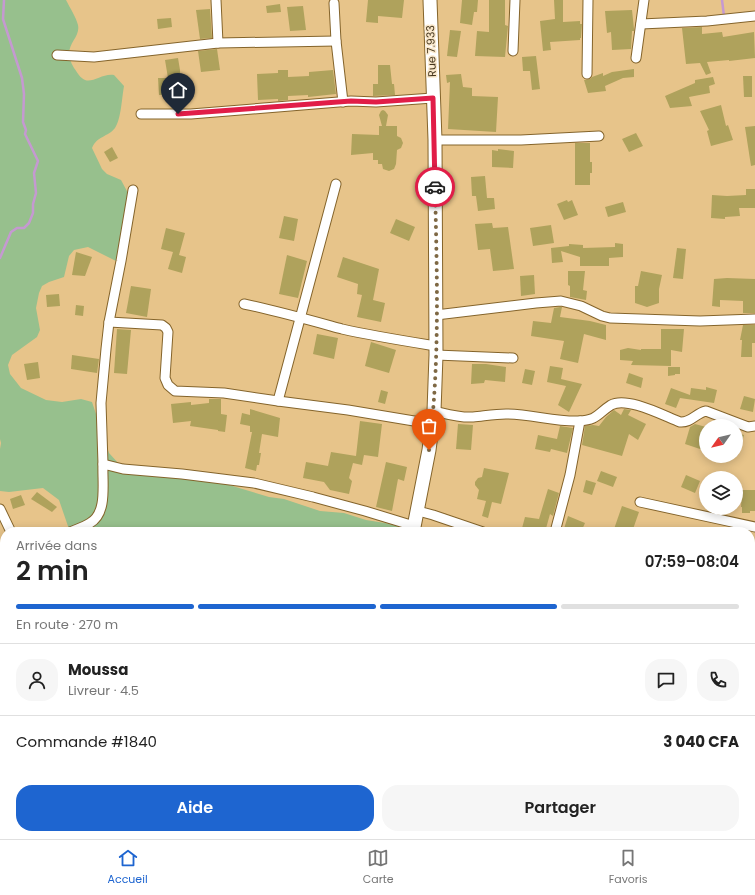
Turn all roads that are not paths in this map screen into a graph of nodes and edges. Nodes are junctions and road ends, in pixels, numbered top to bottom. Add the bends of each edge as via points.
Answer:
1 (216, 0) edge
2 (430, 0) edge
3 (515, 0) edge
4 (588, 0) edge
5 (644, 0) edge
6 (334, 3) dead end
7 (755, 16) edge
8 (641, 24) junction
9 (336, 40) junction
10 (218, 43) junction
11 (513, 51) dead end
12 (57, 55) dead end
13 (636, 58) dead end
14 (587, 74) dead end
15 (433, 98) junction
16 (343, 102) junction
17 (141, 114) dead end
18 (599, 136) dead end
19 (435, 140) junction
20 (336, 184) dead end
21 (133, 190) dead end
22 (244, 304) dead end
23 (436, 315) junction
24 (301, 317) junction
25 (755, 319) edge
26 (109, 322) junction
27 (436, 350) junction
28 (513, 358) dead end
29 (278, 401) junction
30 (433, 418) junction
31 (580, 421) junction
32 (755, 426) edge
33 (103, 464) junction
34 (640, 502) dead end
35 (0, 509) edge
36 (418, 511) junction
37 (9, 527) edge
38 (82, 527) edge
39 (409, 527) edge
40 (414, 527) edge
41 (468, 527) edge
42 (556, 527) edge
43 (755, 527) edge

1 - 10 street
2 - 15 street, Rue 7.933
3 - 11 street
4 - 14 street
5 - 8 street
6 - 9 street
7 - 8 street
8 - 13 street
9 - 10 street
9 - 16 street
10 - 12 street via 94,57
15 - 16 street
15 - 19 street, Rue 7.933
16 - 17 street via 191,114
18 - 19 street via 521,140
19 - 23 street, Rue 7.933
20 - 24 street
21 - 26 street
22 - 24 street
23 - 25 street via 561,301 582,306 610,318 700,321
23 - 27 street, Rue 7.933
24 - 27 street
24 - 29 street
26 - 29 street via 162,325 166,328 168,332 165,378 175,391 224,393
26 - 33 street via 101,403
27 - 28 street
27 - 30 street, Rue 7.933
29 - 30 street
30 - 31 street via 506,414
30 - 36 street, Rue 7.933
31 - 32 street via 593,419 618,402 630,403 680,422 686,422 701,412 706,412 748,427
31 - 42 street via 570,475
33 - 38 street via 102,506 99,516
33 - 39 street via 123,469 254,483 366,511
34 - 43 street
35 - 37 street
36 - 40 street, Rue 7.933
36 - 41 street

